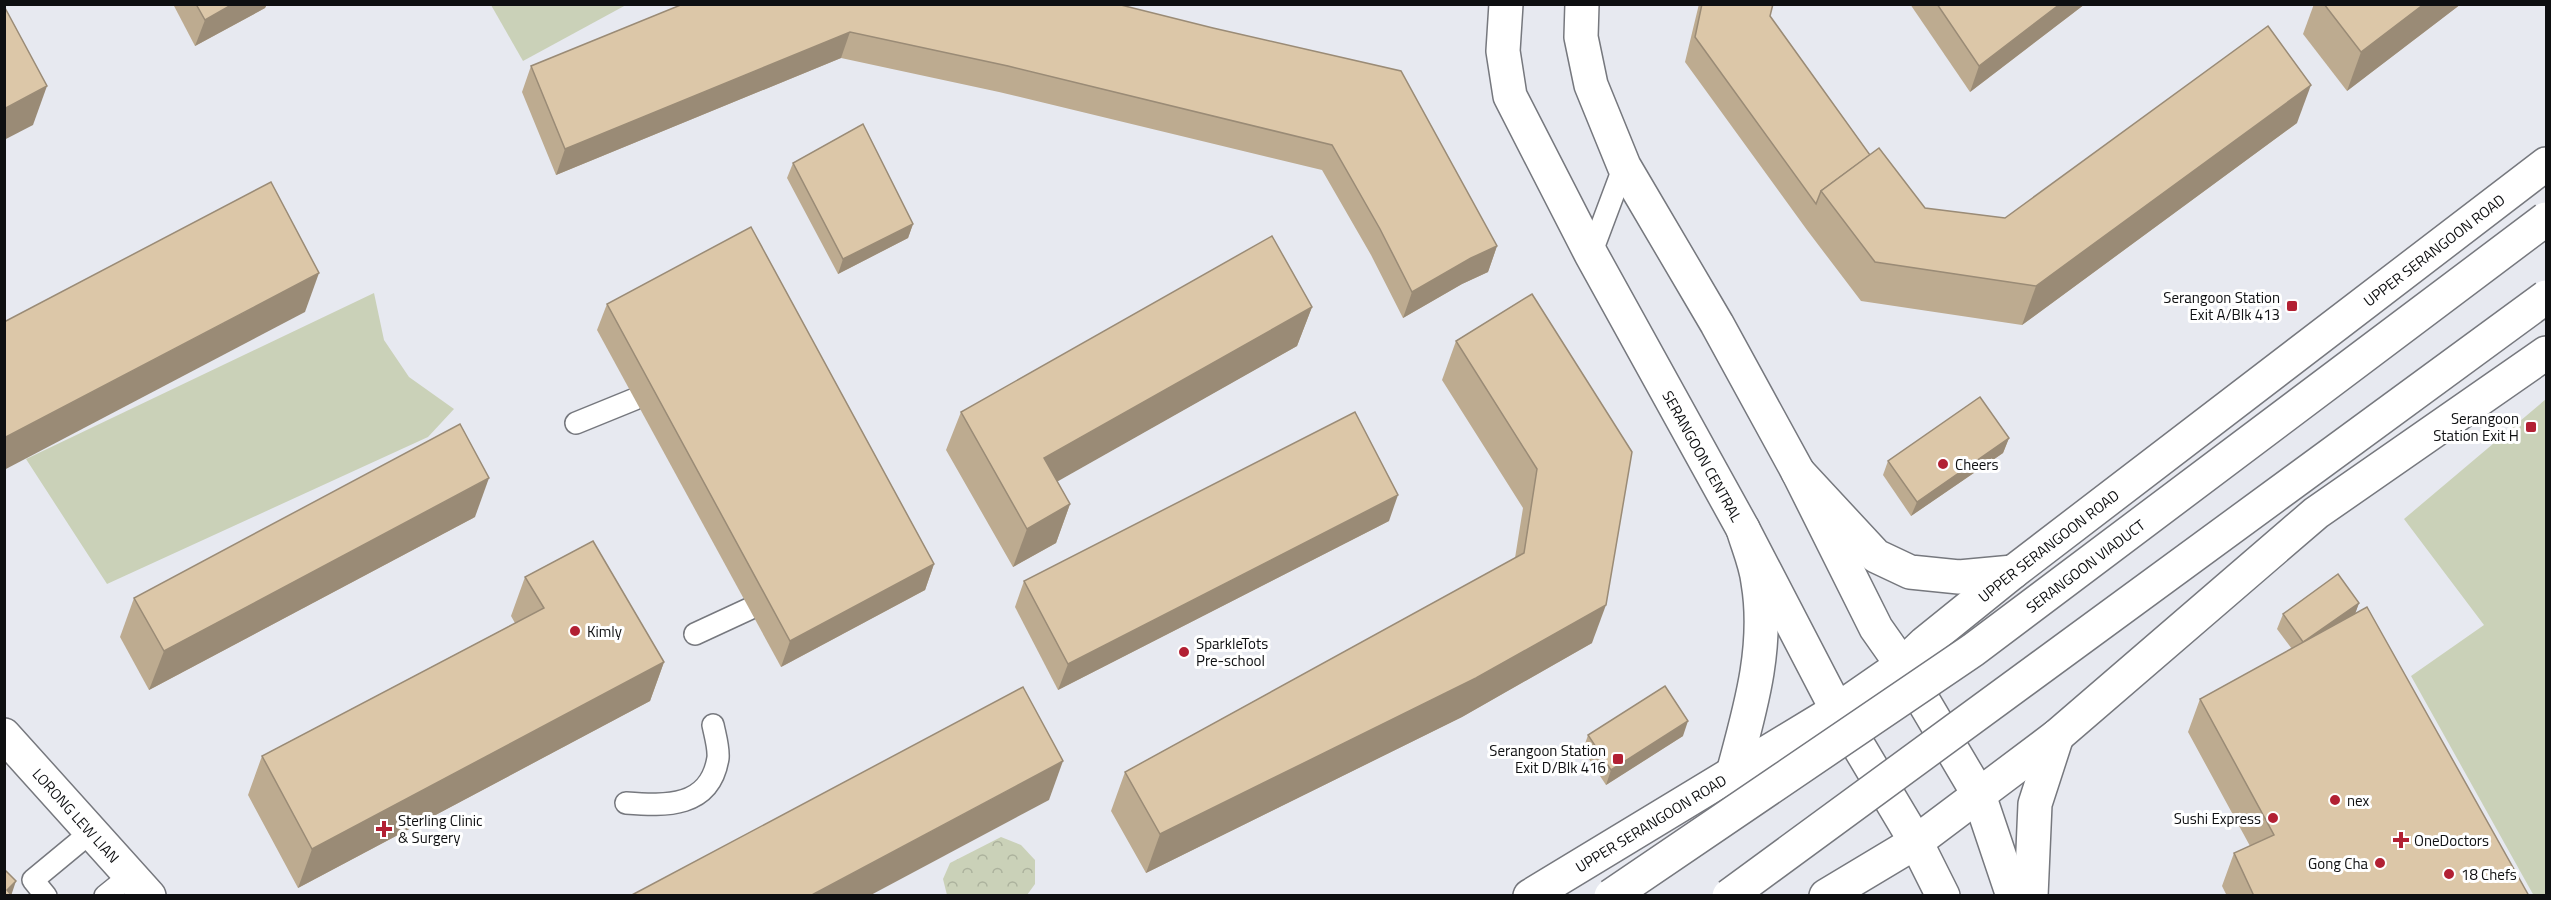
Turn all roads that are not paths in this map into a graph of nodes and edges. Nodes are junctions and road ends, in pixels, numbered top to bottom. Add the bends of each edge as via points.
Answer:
1 (1506, 4) edge
2 (1582, 4) edge
3 (2547, 164) edge
4 (1624, 166) junction
5 (2547, 219) edge
6 (1591, 254) junction
7 (2547, 297) edge
8 (2547, 353) edge
9 (635, 399) dead end
10 (576, 423) dead end
11 (1798, 472) junction
12 (1743, 529) junction
13 (2013, 572) junction
14 (749, 609) dead end
15 (695, 634) dead end
16 (1902, 665) junction
17 (1837, 710) junction
18 (713, 725) dead end
19 (4, 735) edge
20 (2057, 736) junction
21 (1733, 772) junction
22 (1979, 795) junction
23 (626, 803) dead end
24 (91, 832) junction
25 (1916, 842) junction
26 (140, 885) edge
27 (46, 896) edge
28 (105, 896) edge
29 (1530, 896) edge
30 (1611, 896) edge
31 (1729, 896) edge
32 (1826, 896) edge
33 (1943, 896) edge
34 (2013, 896) edge
35 (2031, 896) edge

1 - 6 main road, SERANGOON CENTRAL via 1503,51 1510,96
2 - 4 main road via 1581,37 1591,85
3 - 13 main road, UPPER SERANGOON ROAD
4 - 6 lane
4 - 11 main road
5 - 30 main road, SERANGOON VIADUCT, bridge via 1973,650
6 - 12 main road, SERANGOON CENTRAL
7 - 31 main road, bridge
8 - 20 main road via 2316,513
9 - 10 lane
11 - 13 main road via 1876,556 1910,572 1959,577
11 - 16 main road via 1876,628
12 - 17 main road, SERANGOON CENTRAL
12 - 21 main road via 1758,582 1761,649 1753,698
13 - 16 main road, UPPER SERANGOON ROAD
14 - 15 lane
16 - 17 main road, UPPER SERANGOON ROAD
16 - 22 main road
17 - 21 main road, UPPER SERANGOON ROAD
17 - 25 main road, SERANGOON CENTRAL
18 - 23 lane via 718,756 711,782 688,801 658,805
19 - 24 main road, LORONG LEW LIAN
20 - 22 main road
20 - 35 main road via 2035,804
21 - 29 main road, UPPER SERANGOON ROAD
22 - 25 main road
22 - 34 main road
24 - 26 main road, LORONG LEW LIAN
24 - 27 lane via 33,880
25 - 32 main road
25 - 33 main road, SERANGOON CENTRAL
26 - 28 lane

